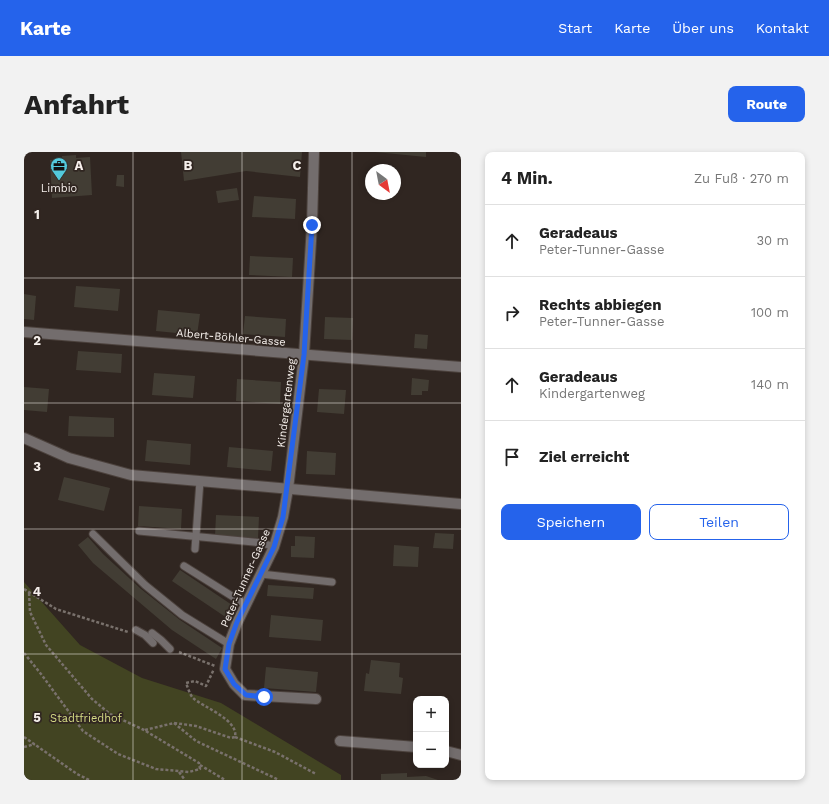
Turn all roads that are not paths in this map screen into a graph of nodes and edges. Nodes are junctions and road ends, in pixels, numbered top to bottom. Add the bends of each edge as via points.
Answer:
1 (314, 152) edge
2 (24, 332) edge
3 (304, 355) junction
4 (461, 367) edge
5 (24, 438) edge
6 (200, 481) junction
7 (288, 489) junction
8 (461, 504) edge
9 (139, 531) dead end
10 (94, 534) dead end
11 (196, 536) junction
12 (274, 547) junction
13 (196, 549) dead end
14 (184, 566) dead end
15 (261, 574) junction
16 (332, 582) dead end
17 (246, 605) junction
18 (132, 631) road end
19 (152, 633) dead end
20 (153, 643) dead end
21 (229, 644) junction
22 (170, 649) road end
23 (316, 699) dead end
24 (340, 741) dead end
25 (413, 747) edge
26 (449, 752) edge
27 (461, 755) edge

1 - 3 street, Kindergartenweg
2 - 3 street, Albert-Böhler-Gasse
3 - 4 street, Albert-Böhler-Gasse
3 - 7 street, Kindergartenweg
5 - 6 street via 69,458 131,475
6 - 7 street
6 - 11 lane
7 - 8 street
7 - 12 street, Peter-Tunner-Gasse
9 - 11 lane
10 - 21 lane via 152,590 182,614
11 - 12 lane via 263,543
11 - 13 lane
12 - 15 street, Peter-Tunner-Gasse
14 - 17 lane
15 - 16 lane
15 - 17 street, Peter-Tunner-Gasse
17 - 21 street, Peter-Tunner-Gasse
18 - 20 lane via 145,635
19 - 22 lane
21 - 23 street, Peter-Tunner-Gasse via 225,669 234,684 246,695
24 - 25 street
26 - 27 street

